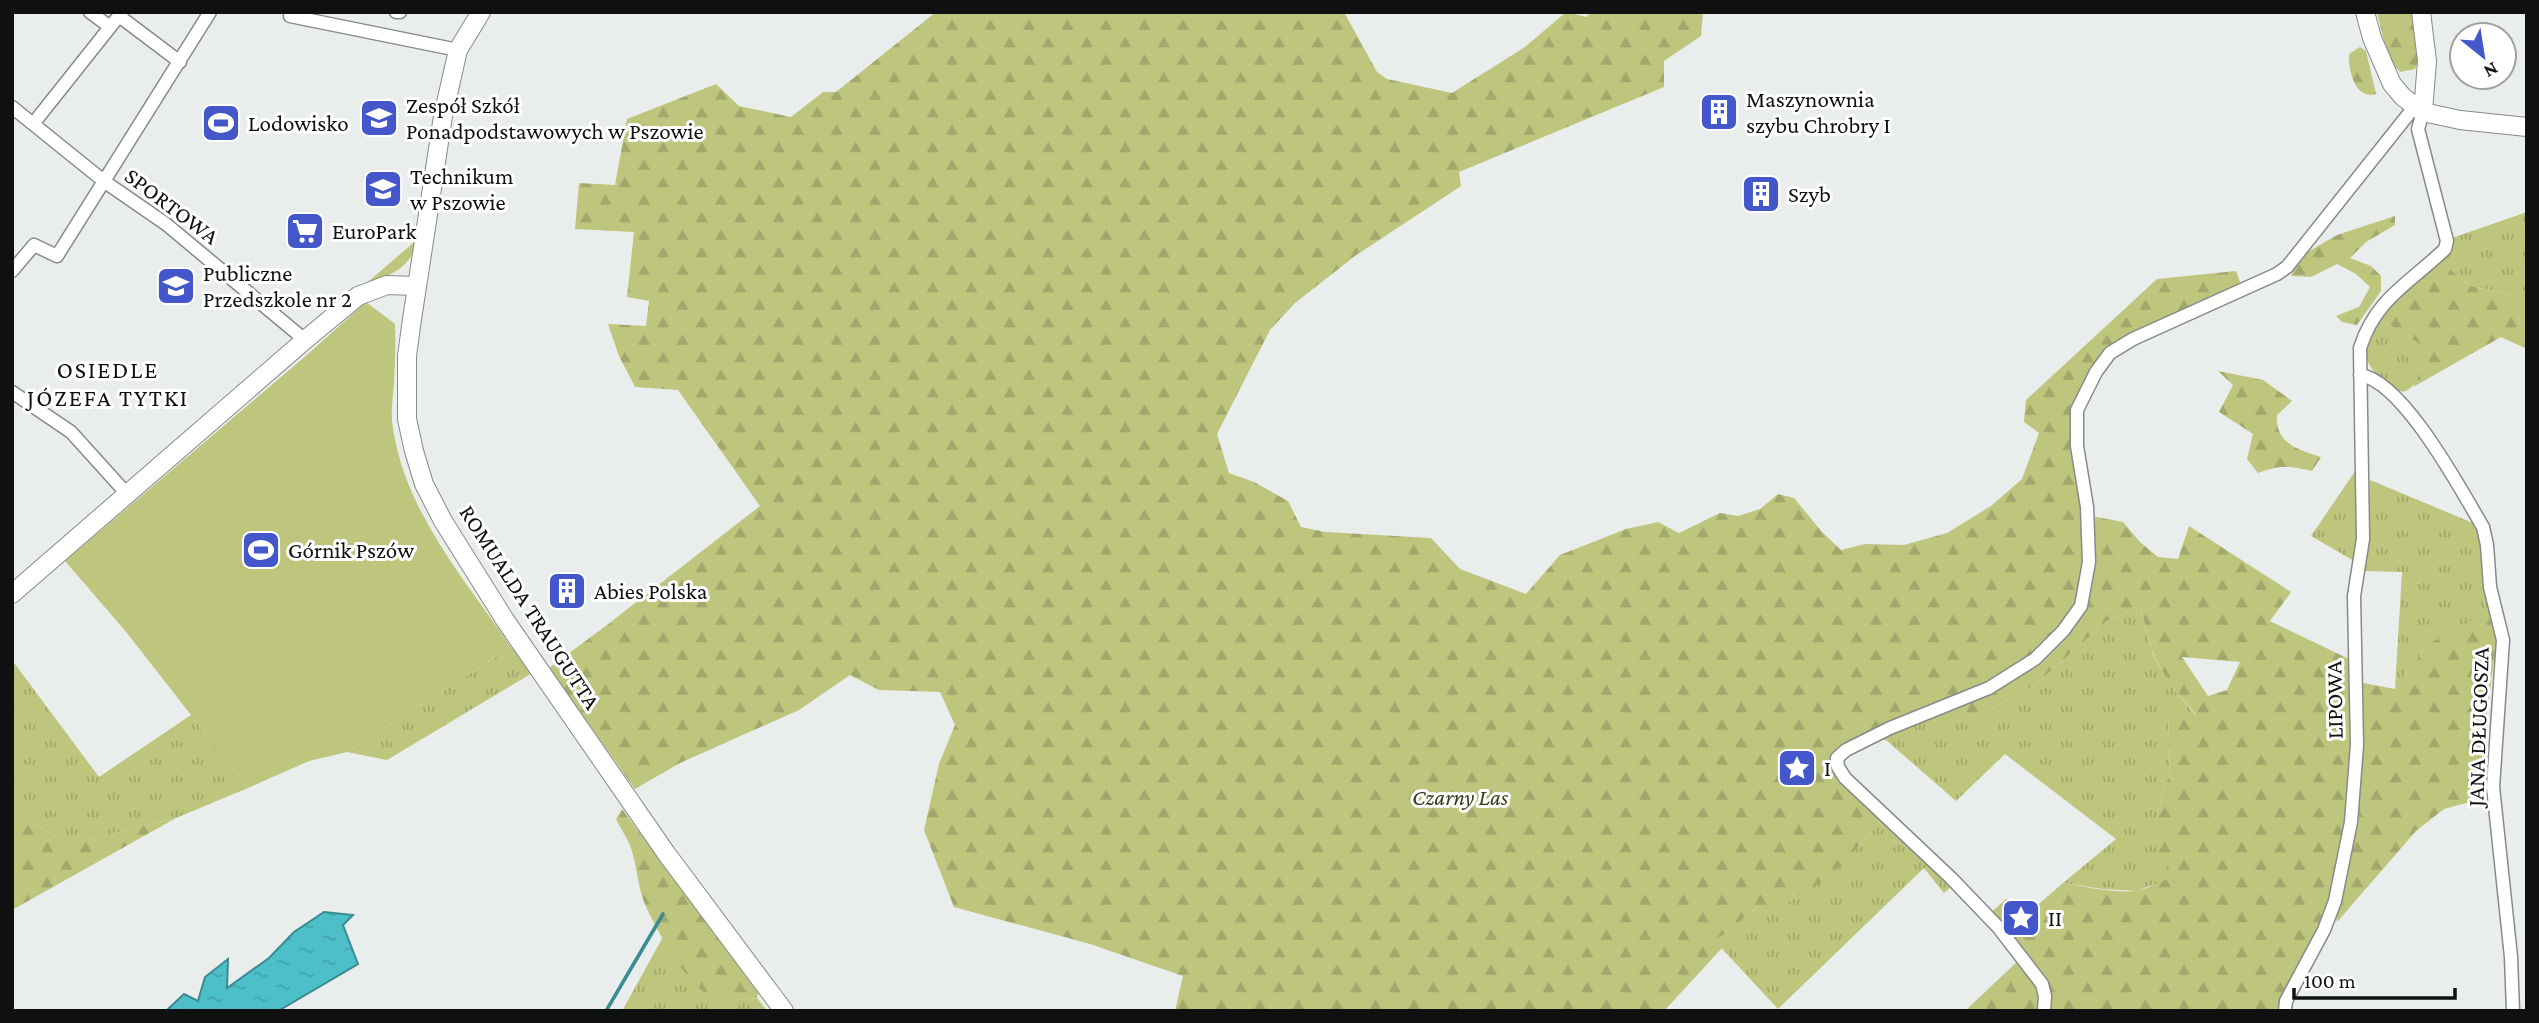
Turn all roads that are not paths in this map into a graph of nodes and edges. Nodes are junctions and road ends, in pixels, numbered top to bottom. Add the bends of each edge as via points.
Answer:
1 (90, 12) edge
2 (210, 12) edge
3 (481, 12) edge
4 (2365, 12) edge
5 (2421, 12) edge
6 (120, 14) edge
7 (290, 16) dead end
8 (110, 27) junction
9 (458, 50) junction
10 (2427, 61) junction
11 (180, 62) junction
12 (2397, 90) junction
13 (12, 107) edge
14 (2419, 109) junction
15 (33, 124) junction
16 (2527, 127) edge
17 (105, 182) junction
18 (12, 271) edge
19 (417, 286) junction
20 (305, 340) junction
21 (2360, 375) junction
22 (12, 392) edge
23 (128, 494) junction
24 (12, 594) edge
25 (784, 1011) edge
26 (2044, 1011) edge
27 (2285, 1011) edge
28 (2513, 1011) edge

1 - 8 street
2 - 11 street
3 - 9 street, ROMUALDA TRAUGUTTA
4 - 12 street
5 - 10 street
6 - 8 street
6 - 11 street
7 - 9 street
8 - 15 street
9 - 19 street, ROMUALDA TRAUGUTTA
10 - 12 street via 2416,78
10 - 14 street
11 - 17 street
12 - 14 street
13 - 15 street, SPORTOWA
14 - 16 street via 2460,120
14 - 21 street via 2418,129 2447,241 2445,249 2381,305 2360,348
14 - 26 street via 2287,267 2133,339 2110,353 2096,372 2077,410 2089,562 2081,606 2063,631 2035,659 1989,688 1890,728 1837,758 1845,778 2010,941 2042,984
15 - 17 street, SPORTOWA
17 - 18 street via 57,256 34,245
17 - 20 street, SPORTOWA via 166,224
19 - 20 street via 393,284 366,292
19 - 25 street, ROMUALDA TRAUGUTTA via 407,356 407,419 425,484 443,521 505,620 666,853
20 - 23 street
21 - 27 street, LIPOWA via 2363,539 2354,596 2357,745 2351,822 2324,930
21 - 28 street, JANA DŁUGOSZA via 2370,377 2400,402 2419,425 2483,527 2490,587 2503,640 2493,787
22 - 23 street via 71,432
23 - 24 street

